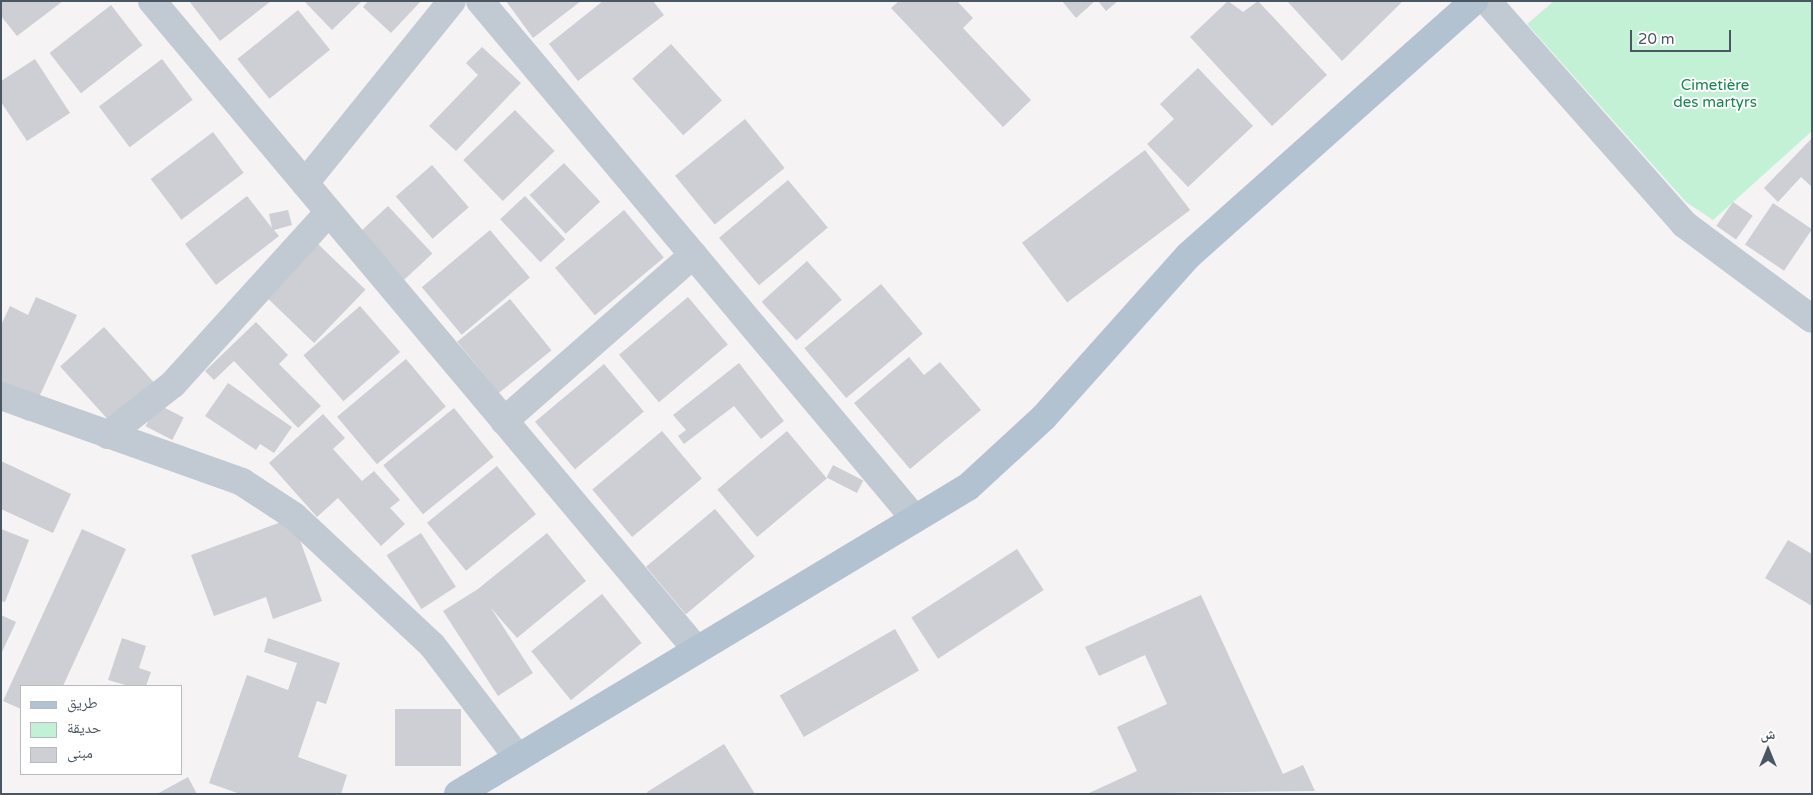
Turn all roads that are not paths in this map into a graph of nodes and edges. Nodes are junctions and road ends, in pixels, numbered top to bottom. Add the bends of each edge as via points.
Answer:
1 (152, 1) edge
2 (452, 1) edge
3 (480, 1) edge
4 (1474, 1) edge
5 (1487, 1) edge
6 (305, 183) junction
7 (329, 212) junction
8 (693, 255) junction
9 (1812, 319) edge
10 (1, 396) edge
11 (504, 421) junction
12 (108, 435) junction
13 (915, 519) junction
14 (697, 650) junction
15 (518, 758) junction
16 (458, 794) edge

1 - 6 street
2 - 6 street
3 - 8 street
4 - 13 main road via 1189,256 1044,417 968,487
5 - 9 street via 1684,224
6 - 7 street
7 - 11 street
7 - 12 street via 173,384
8 - 11 street
8 - 13 street
10 - 12 street
11 - 14 street
12 - 15 street via 242,482 294,516 432,645
13 - 14 main road
14 - 15 main road
15 - 16 main road

